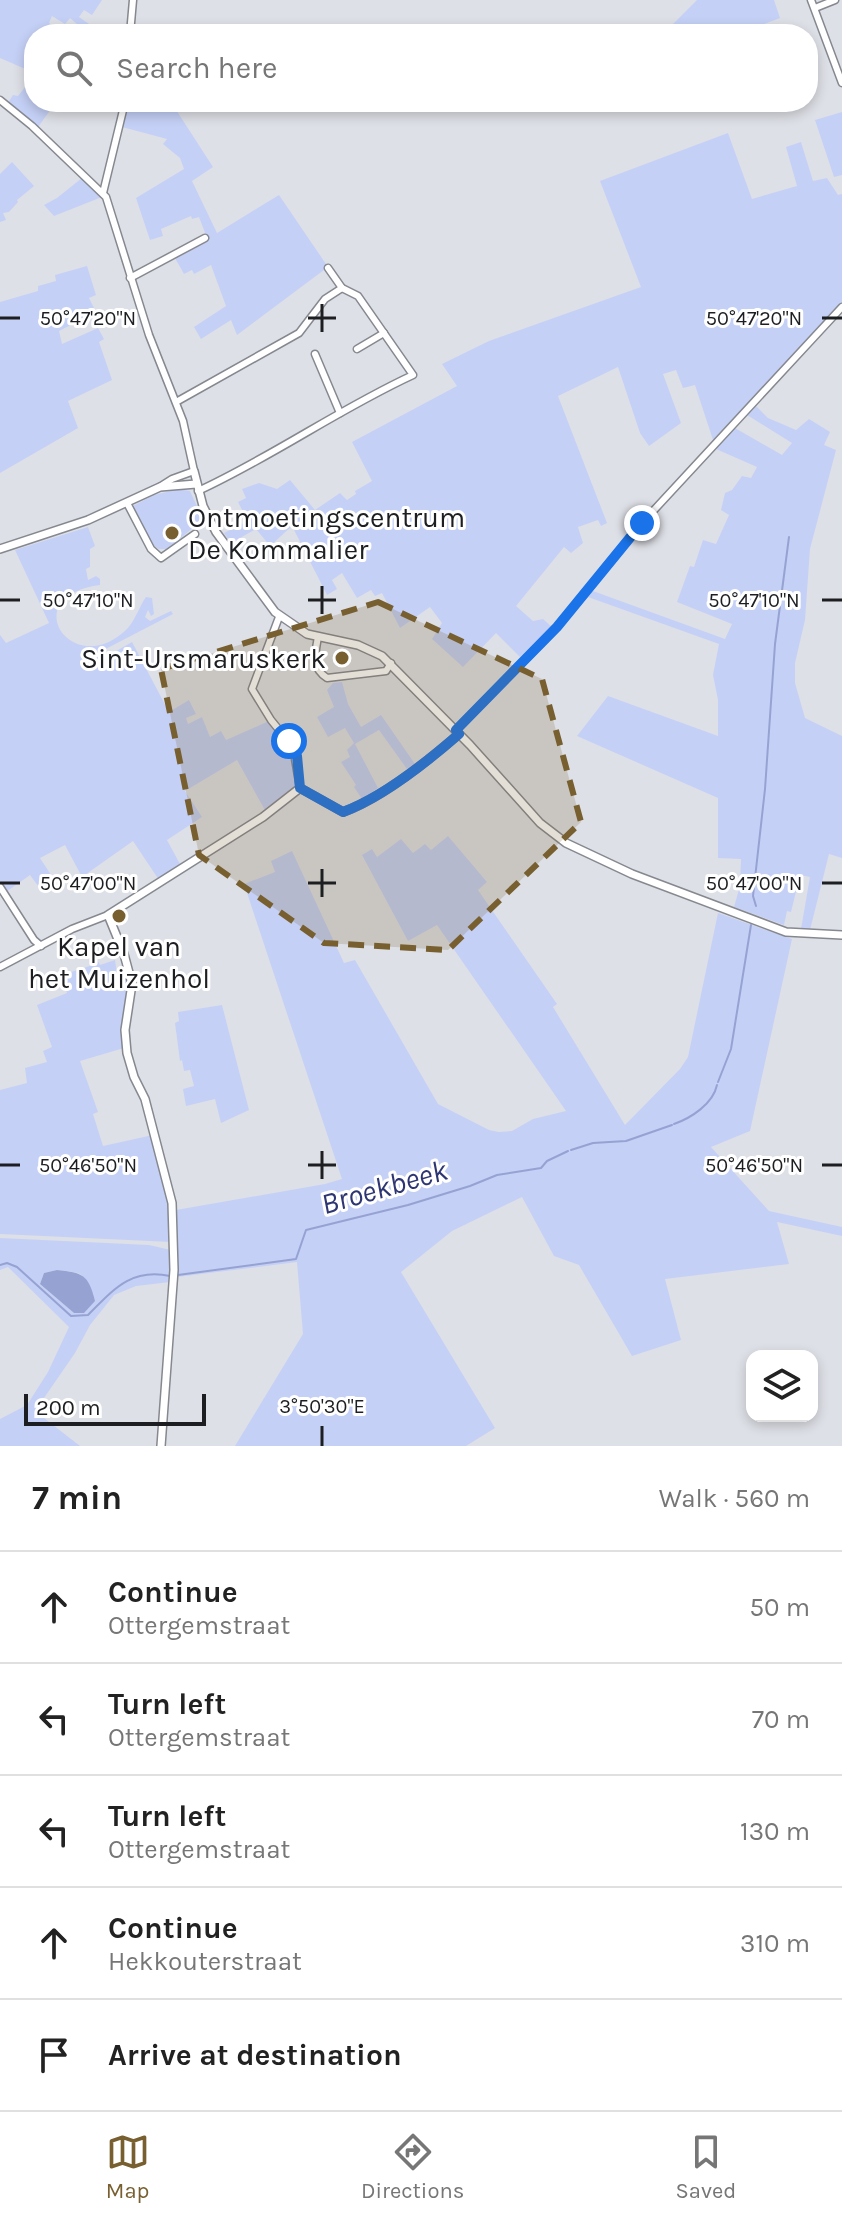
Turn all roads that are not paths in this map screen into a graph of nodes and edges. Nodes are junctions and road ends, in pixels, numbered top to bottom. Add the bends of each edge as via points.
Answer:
1 (133, 0) edge
2 (835, 0) edge
3 (813, 4) edge
4 (131, 24) edge
5 (842, 83) edge
6 (0, 100) edge
7 (123, 112) edge
8 (103, 193) junction
9 (205, 238) dead end
10 (328, 268) dead end
11 (130, 278) junction
12 (342, 288) junction
13 (842, 307) edge
14 (384, 333) junction
15 (357, 349) dead end
16 (315, 354) dead end
17 (176, 402) junction
18 (340, 413) junction
19 (194, 471) junction
20 (160, 487) junction
21 (197, 488) junction
22 (127, 503) junction
23 (195, 534) dead end
24 (0, 549) edge
25 (279, 617) junction
26 (318, 637) junction
27 (391, 663) junction
28 (458, 732) junction
29 (300, 788) junction
30 (0, 887) edge
31 (108, 915) junction
32 (842, 935) edge
33 (41, 946) junction
34 (0, 967) edge
35 (161, 1446) edge

1 - 4 street
2 - 3 street
3 - 5 street
6 - 8 street
7 - 8 street
8 - 11 street
9 - 11 street
10 - 12 street
11 - 17 street
12 - 14 street via 358,296
12 - 17 street via 325,299 299,333
13 - 28 street
14 - 15 street
14 - 18 street via 413,375
16 - 18 street
17 - 19 street
18 - 21 street via 241,471
19 - 20 street
19 - 21 street
20 - 21 street
20 - 22 street
21 - 25 street via 216,532
22 - 23 street via 161,558
22 - 24 street
25 - 26 street
25 - 29 street via 252,689 293,747
26 - 27 street via 358,645
26 - 27 street via 315,664 327,678 386,671
27 - 28 street
28 - 29 street via 430,759 343,812
28 - 32 street via 540,823 577,850 786,932
29 - 31 street
30 - 33 street
31 - 33 street
31 - 35 street via 132,984 125,1030 130,1067 145,1099 172,1203 174,1270
33 - 34 street

